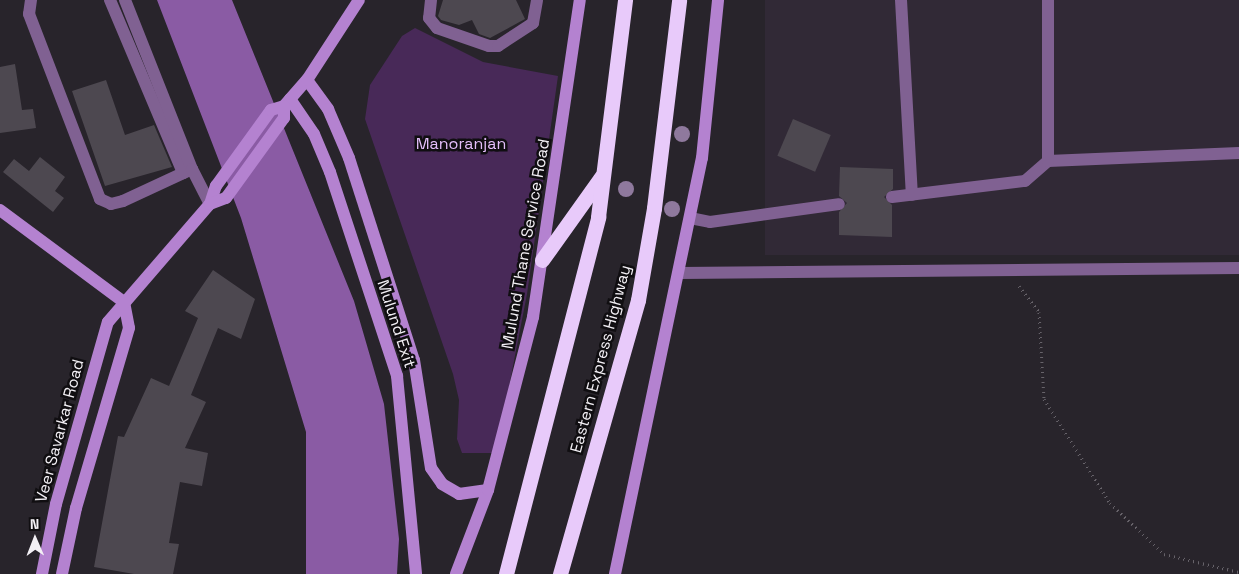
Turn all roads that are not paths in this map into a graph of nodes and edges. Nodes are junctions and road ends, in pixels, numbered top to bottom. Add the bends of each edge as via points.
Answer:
1 (32, 0) edge
2 (110, 0) edge
3 (125, 0) edge
4 (359, 0) edge
5 (431, 0) edge
6 (537, 0) edge
7 (580, 0) edge
8 (625, 0) edge
9 (679, 0) edge
10 (718, 0) edge
11 (901, 0) edge
12 (1048, 0) edge
13 (307, 80) junction
14 (286, 108) junction
15 (1239, 153) edge
16 (1048, 161) junction
17 (187, 171) junction
18 (604, 173) junction
19 (912, 195) junction
20 (892, 197) dead end
21 (210, 204) junction
22 (839, 204) dead end
23 (0, 210) edge
24 (690, 218) junction
25 (542, 260) junction
26 (1239, 268) edge
27 (680, 273) junction
28 (124, 302) junction
29 (78, 423) junction
30 (98, 429) junction
31 (488, 490) junction
32 (42, 574) edge
33 (62, 574) edge
34 (416, 574) edge
35 (456, 574) edge
36 (506, 574) edge
37 (560, 574) edge
38 (615, 574) edge

1 - 17 street via 28,14 100,199 111,204 124,201
2 - 17 street
3 - 17 street
4 - 13 street
5 - 6 street via 429,18 437,28 489,46 498,46 533,23
7 - 25 street, Mulund Thane Service Road
8 - 18 highway
9 - 37 highway, Eastern Express Highway via 654,208 638,300
10 - 24 street via 702,158
11 - 19 street
12 - 16 street
13 - 14 street, Veer Savarkar Road
13 - 31 street via 328,109 349,158 414,360 431,468 442,484 459,494
14 - 21 street, Veer Savarkar Road via 226,198
14 - 21 street via 271,110 216,186
14 - 34 street, Mulund Exit via 314,134 330,172 397,376
15 - 16 street
16 - 19 street via 1025,181
17 - 21 street
18 - 25 highway
18 - 36 highway via 578,307
19 - 20 street
21 - 28 street, Veer Savarkar Road
22 - 24 street via 710,222
23 - 28 street
24 - 27 street
25 - 31 street, Mulund Thane Service Road via 533,317
26 - 27 street
27 - 38 street
28 - 29 street, Veer Savarkar Road via 108,322
28 - 30 street via 129,328
29 - 30 street
29 - 32 street, Veer Savarkar Road
30 - 33 street
31 - 35 street, Mulund Thane Service Road

